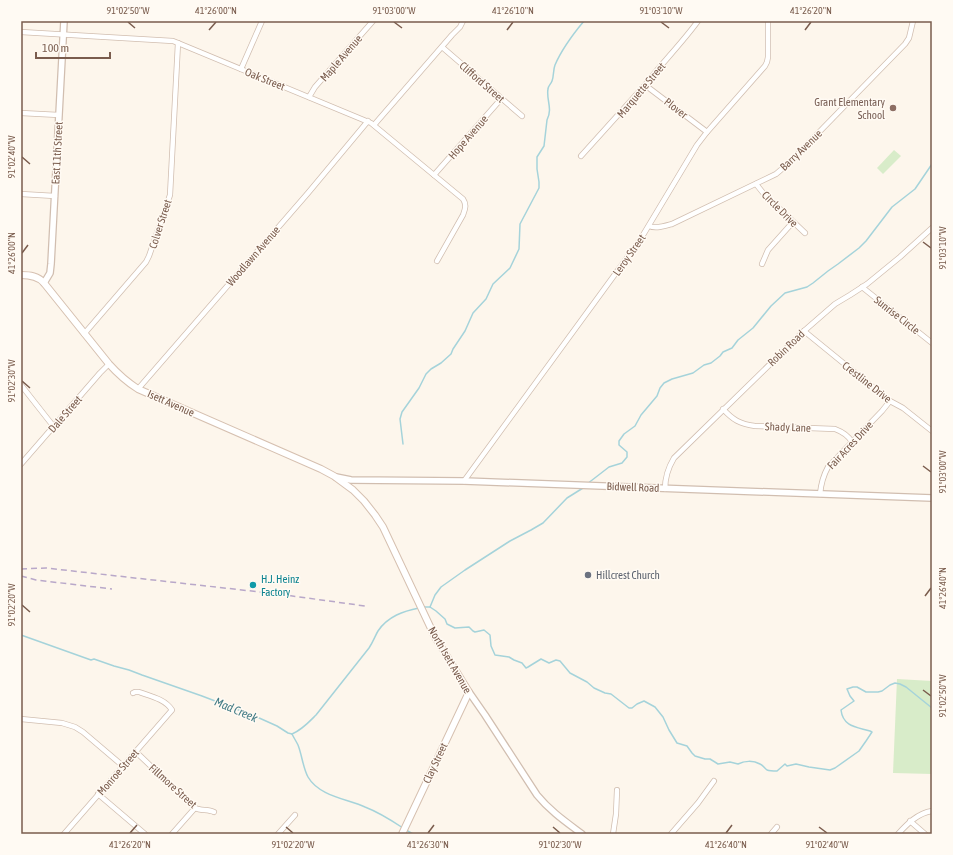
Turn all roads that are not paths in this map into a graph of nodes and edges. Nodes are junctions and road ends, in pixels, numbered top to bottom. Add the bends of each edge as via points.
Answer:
1 (64, 21) edge
2 (262, 21) edge
3 (373, 21) edge
4 (463, 21) edge
5 (698, 21) edge
6 (768, 21) edge
7 (913, 21) edge
8 (21, 32) edge
9 (63, 34) junction
10 (178, 43) junction
11 (442, 47) junction
12 (241, 69) junction
13 (646, 85) junction
14 (309, 97) junction
15 (501, 99) junction
16 (21, 113) edge
17 (59, 115) junction
18 (522, 116) dead end
19 (368, 121) junction
20 (374, 125) junction
21 (706, 132) junction
22 (581, 156) dead end
23 (434, 175) junction
24 (756, 184) junction
25 (21, 194) edge
26 (55, 196) junction
27 (793, 222) junction
28 (649, 226) junction
29 (932, 228) edge
30 (805, 234) dead end
31 (437, 261) dead end
32 (762, 264) dead end
33 (21, 275) edge
34 (44, 283) junction
35 (862, 287) junction
36 (804, 331) junction
37 (84, 334) junction
38 (931, 341) edge
39 (109, 364) junction
40 (21, 385) edge
41 (138, 389) junction
42 (890, 401) junction
43 (723, 409) junction
44 (54, 427) junction
45 (932, 431) edge
46 (852, 442) junction
47 (21, 464) edge
48 (334, 476) junction
49 (464, 481) junction
50 (665, 489) junction
51 (820, 494) junction
52 (932, 498) edge
53 (469, 692) junction
54 (133, 693) dead end
55 (21, 719) edge
56 (136, 752) junction
57 (123, 766) junction
58 (714, 781) dead end
59 (617, 790) dead end
60 (98, 794) junction
61 (195, 808) junction
62 (932, 811) edge
63 (214, 812) dead end
64 (295, 815) dead end
65 (910, 821) junction
66 (777, 827) dead end
67 (64, 834) edge
68 (145, 834) edge
69 (172, 834) edge
70 (278, 834) edge
71 (402, 834) edge
72 (582, 834) edge
73 (613, 834) edge
74 (671, 834) edge
75 (771, 834) edge
76 (898, 834) edge
77 (925, 834) edge

1 - 9 street, East 11th Street
2 - 12 street
3 - 14 street, Maple Avenue
4 - 11 street
5 - 13 street, Marquette Street
6 - 21 street, Leroy Street via 768,57 765,66
7 - 24 street, Barry Avenue via 905,44 789,163 776,174
8 - 9 street, Oak Street
9 - 10 street, Oak Street
9 - 17 street, East 11th Street
10 - 12 street, Oak Street
10 - 37 street, Colver Street via 170,195 146,262
11 - 15 street, Clifford Street
11 - 20 street
12 - 14 street, Oak Street
13 - 21 street, Plover
13 - 22 street, Marquette Street
14 - 19 street, Oak Street
15 - 18 street, Clifford Street
15 - 23 street, Hope Avenue
16 - 17 street
17 - 26 street, East 11th Street
19 - 20 street, Oak Street
19 - 41 street, Woodlawn Avenue
20 - 23 street, Oak Street
21 - 28 street, Leroy Street
23 - 31 street, Oak Street via 463,199 466,208
24 - 27 street, Circle Drive
24 - 28 street, Barry Avenue via 672,224 652,228
25 - 26 street
26 - 34 street, East 11th Street via 50,273
27 - 30 street, Circle Drive
27 - 32 street via 768,250
28 - 49 street, Leroy Street
29 - 35 street, Robin Road
33 - 34 main road via 34,276
34 - 37 main road, Isett Avenue
35 - 36 street, Robin Road via 835,304
35 - 38 street, Sunrise Circle
36 - 42 street, Crestline Drive
36 - 43 street, Robin Road
37 - 39 main road, Isett Avenue
39 - 41 main road, Isett Avenue via 129,384
39 - 44 street, Dale Street
40 - 44 street
41 - 48 main road, Isett Avenue
42 - 45 street, Crestline Drive
42 - 46 street, Fair Acres Drive
43 - 46 street, Shady Lane via 745,424 835,429 846,434
43 - 50 street, Robin Road via 674,458 667,471
44 - 47 street, Dale Street
46 - 51 street, Fair Acres Drive via 828,467 821,482
48 - 49 street, Bidwell Road via 351,480
48 - 53 main road, North Isett Avenue via 353,490 382,524 435,637
49 - 50 street, Bidwell Road
50 - 51 street, Bidwell Road
51 - 52 street, Bidwell Road
53 - 71 main road, Clay Street
53 - 72 street, North Isett Avenue via 542,802
54 - 56 street, Monroe Street via 139,692 162,700 172,710
55 - 57 street via 62,723 75,727
56 - 57 street, Monroe Street
56 - 61 street, Fillmore Street
57 - 60 street, Monroe Street
58 - 74 street
59 - 73 street
60 - 67 street, Monroe Street
60 - 68 street
61 - 63 street, Fillmore Street
61 - 69 street
62 - 65 street
64 - 70 street
65 - 76 street
65 - 77 street
66 - 75 street

